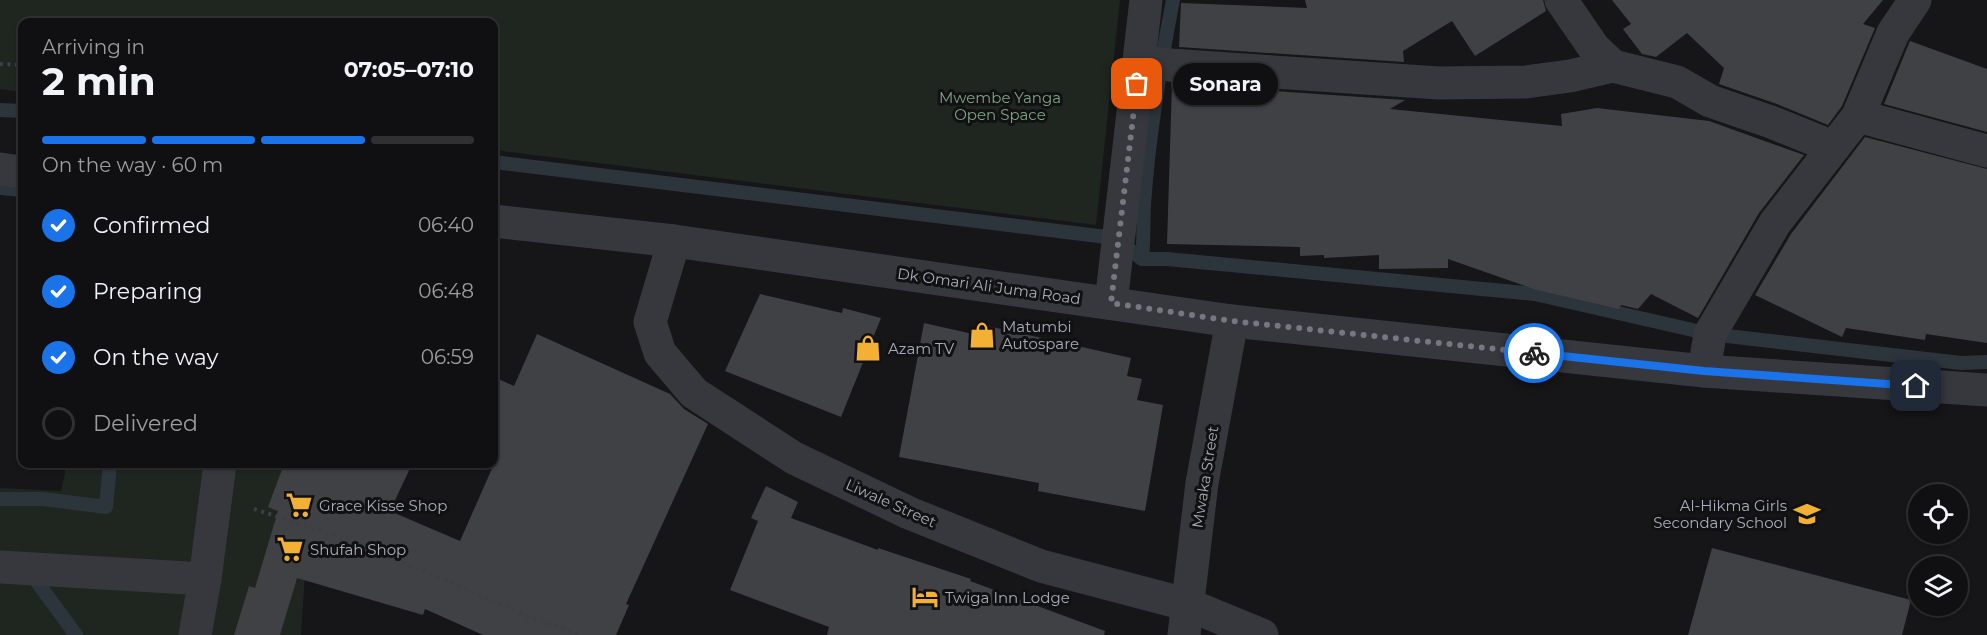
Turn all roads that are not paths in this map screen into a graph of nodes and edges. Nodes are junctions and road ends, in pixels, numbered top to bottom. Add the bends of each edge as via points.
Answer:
1 (1146, 0) edge
2 (1561, 0) edge
3 (1915, 0) edge
4 (1155, 63) junction
5 (1613, 66) junction
6 (1858, 116) junction
7 (1833, 147) junction
8 (1987, 151) edge
9 (0, 169) edge
10 (18, 171) edge
11 (498, 221) edge
12 (674, 241) junction
13 (1111, 303) junction
14 (1232, 321) junction
15 (1704, 371) junction
16 (1987, 390) edge
17 (220, 468) edge
18 (0, 567) edge
19 (205, 579) junction
20 (1187, 620) edge
21 (195, 635) edge
22 (1262, 635) edge

1 - 4 street
2 - 5 street via 1594,48
3 - 6 street via 1893,33
4 - 5 street via 1439,83 1526,82
4 - 13 street
5 - 7 street via 1677,82 1710,101
6 - 7 street
6 - 8 street
7 - 15 street via 1774,223 1710,334
9 - 10 street
11 - 12 street, Dk Omari Ali Juma Road
12 - 13 street, Dk Omari Ali Juma Road
12 - 20 street, Liwale Street via 650,322 660,353 694,393 794,458 909,513
13 - 14 street, Dk Omari Ali Juma Road
14 - 15 street, Dk Omari Ali Juma Road
14 - 20 street, Mwaka Street via 1202,483
15 - 16 street, Dk Omari Ali Juma Road
17 - 19 street
18 - 19 street
19 - 21 street
20 - 22 street, Liwale Street

